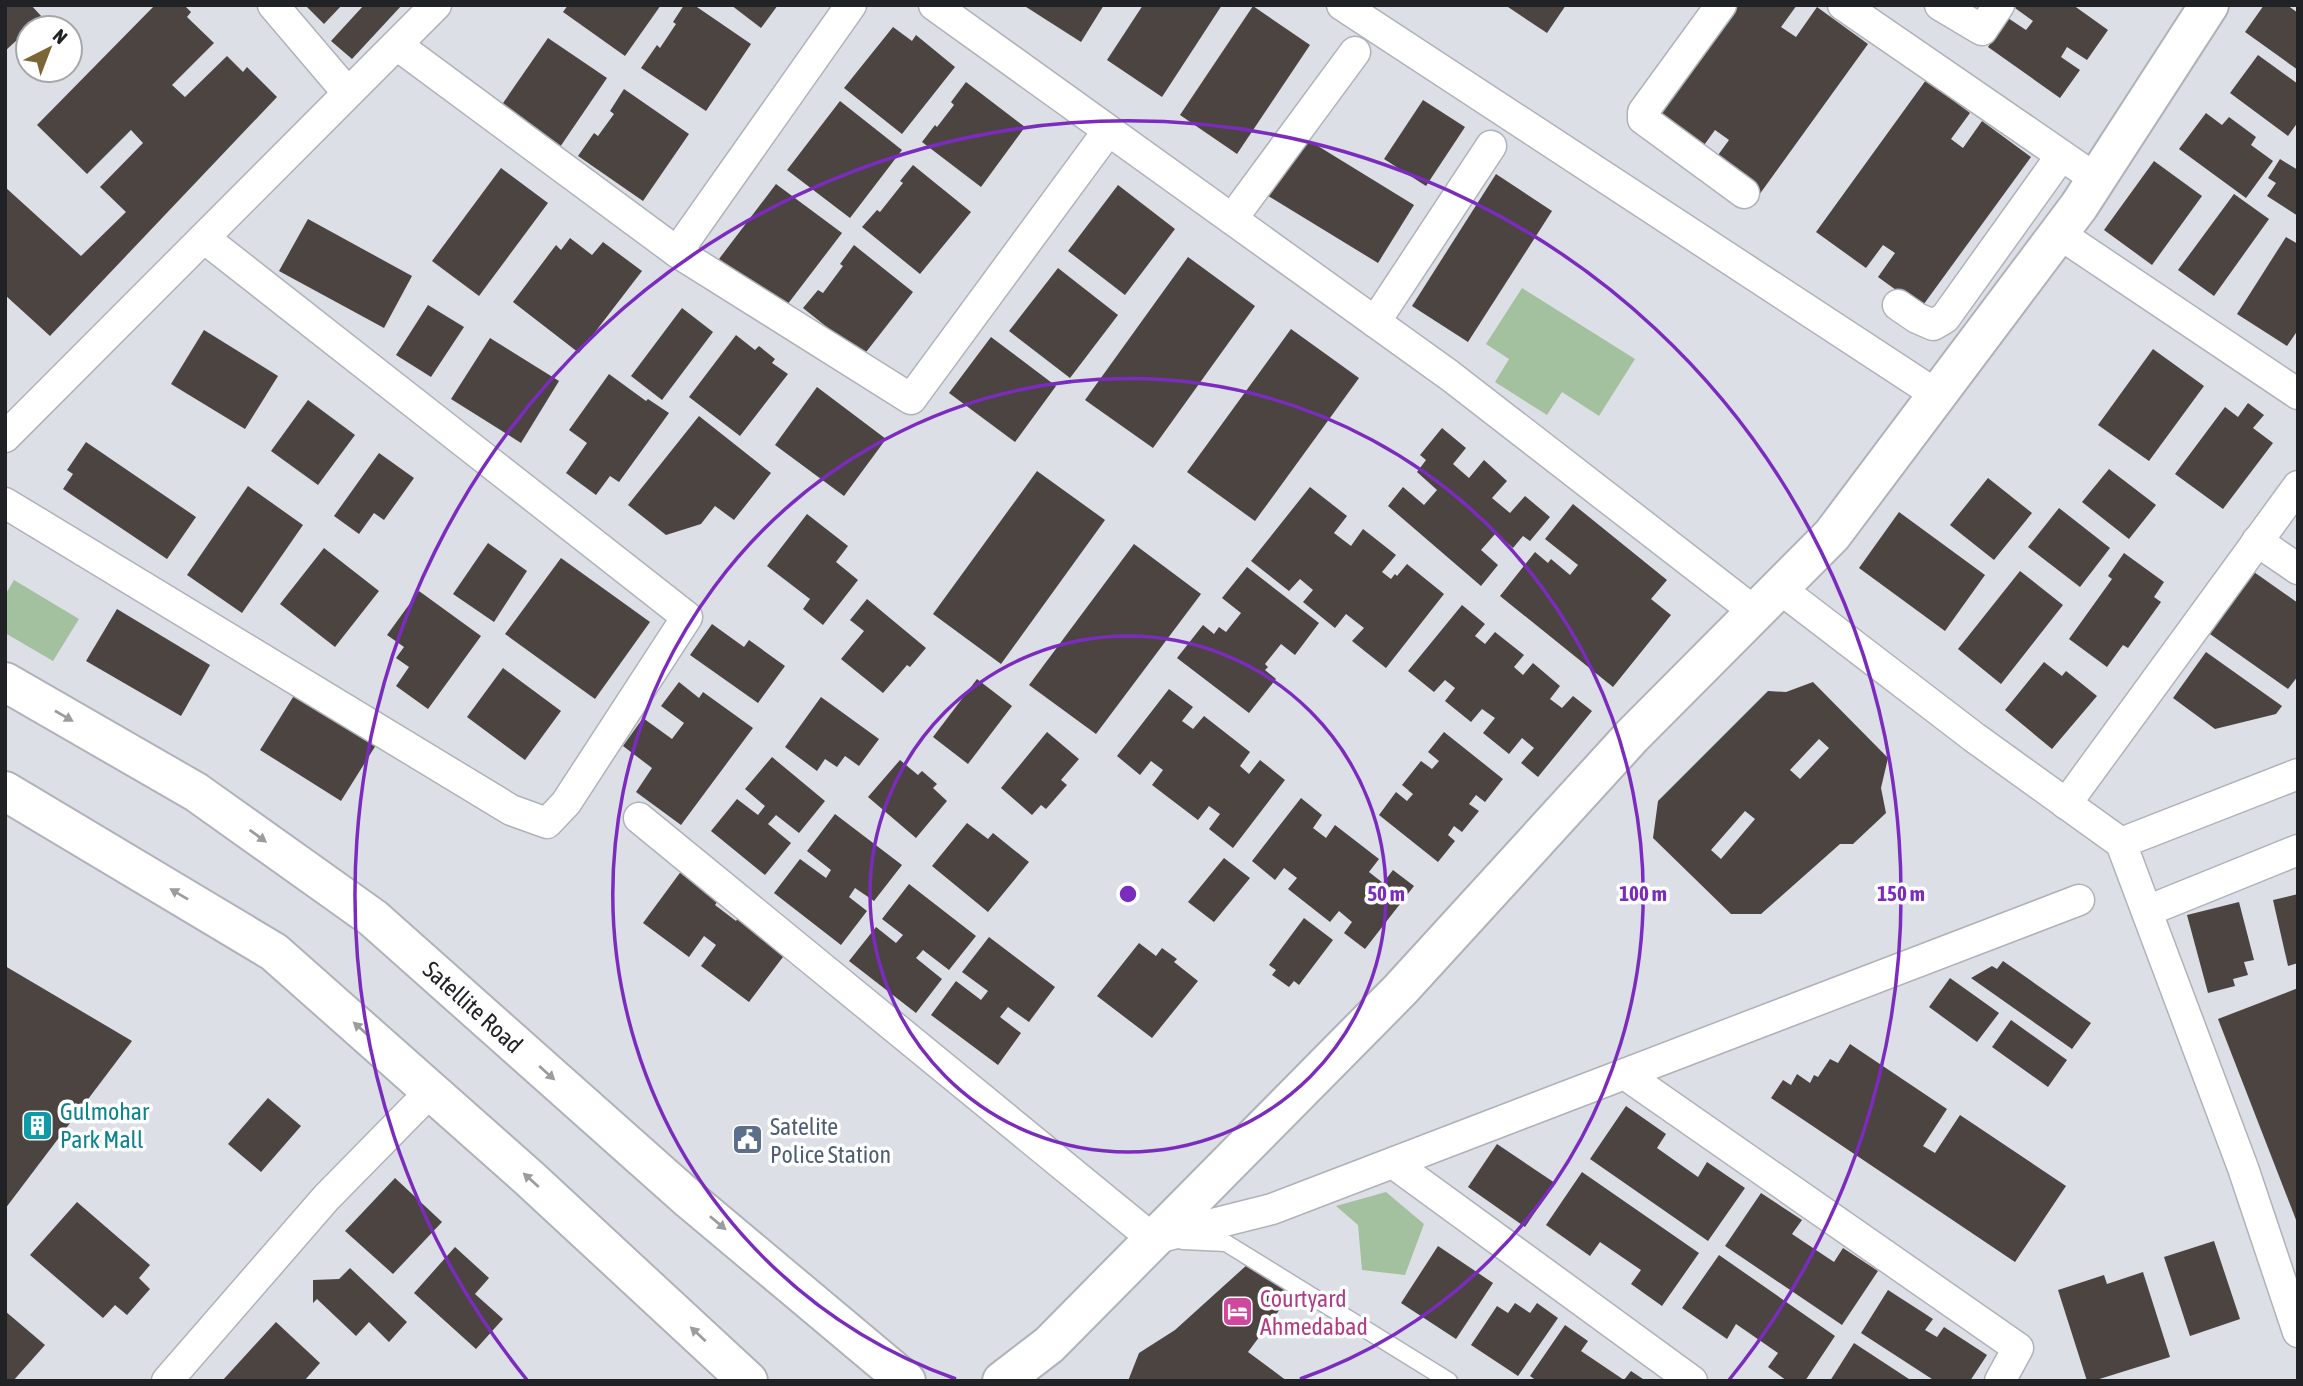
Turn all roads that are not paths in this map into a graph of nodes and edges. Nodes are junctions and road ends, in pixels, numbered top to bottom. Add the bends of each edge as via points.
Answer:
1 (272, 5) edge
2 (436, 5) edge
3 (851, 5) edge
4 (934, 5) edge
5 (1342, 5) edge
6 (1721, 5) edge
7 (1843, 5) edge
8 (1940, 5) edge
9 (1999, 5) edge
10 (2209, 5) edge
11 (397, 45) junction
12 (1355, 52) dead end
13 (347, 92) junction
14 (1108, 131) junction
15 (1491, 146) dead end
16 (2061, 156) junction
17 (2096, 179) junction
18 (1744, 193) dead end
19 (1232, 219) junction
20 (2058, 233) junction
21 (204, 238) junction
22 (677, 252) junction
23 (1898, 305) dead end
24 (1375, 322) junction
25 (2298, 394) edge
26 (1937, 395) junction
27 (5, 437) edge
28 (2298, 486) edge
29 (5, 503) edge
30 (2257, 541) junction
31 (2298, 569) edge
32 (1767, 600) junction
33 (5, 682) edge
34 (2298, 774) edge
35 (5, 791) edge
36 (2066, 804) junction
37 (639, 818) dead end
38 (2121, 843) junction
39 (2298, 850) edge
40 (2079, 901) dead end
41 (2147, 911) junction
42 (1626, 1074) junction
43 (431, 1091) junction
44 (1393, 1163) junction
45 (1153, 1239) junction
46 (2298, 1332) edge
47 (167, 1381) edge
48 (748, 1381) edge
49 (906, 1381) edge
50 (1002, 1381) edge
51 (1449, 1381) edge
52 (1692, 1381) edge
53 (2000, 1381) edge

1 - 13 street
2 - 11 street
3 - 22 street
4 - 14 street
5 - 26 street
6 - 18 street via 1643,112 1643,119
7 - 16 street
8 - 9 street via 1982,30
10 - 17 main road
11 - 13 street
11 - 22 street
12 - 19 street
13 - 21 street
14 - 19 street
14 - 22 street via 911,399
15 - 24 street
16 - 17 street
16 - 23 street via 1945,318 1933,325
17 - 20 main road
19 - 24 street
20 - 25 street
20 - 26 main road
21 - 27 street
21 - 29 street via 687,617 566,803 547,823 511,810
24 - 32 street
26 - 32 main road via 1832,535
28 - 30 street
30 - 31 street
30 - 36 street
32 - 36 street
32 - 45 main road via 1632,736 1400,990
33 -> 49 main road, Satellite Road via 196,792 373,918 690,1200
34 - 38 street
43 -> 35 main road via 274,952
36 - 38 street
37 - 45 street
38 - 41 street
39 - 41 street
40 - 42 street
41 - 46 street via 2243,1168
42 - 44 street
42 - 53 street via 2018,1348
43 - 47 street via 326,1198
48 -> 43 main road
44 - 45 street via 1272,1209
44 - 52 street
45 - 50 main road via 1049,1345
45 - 51 lane via 1226,1243

